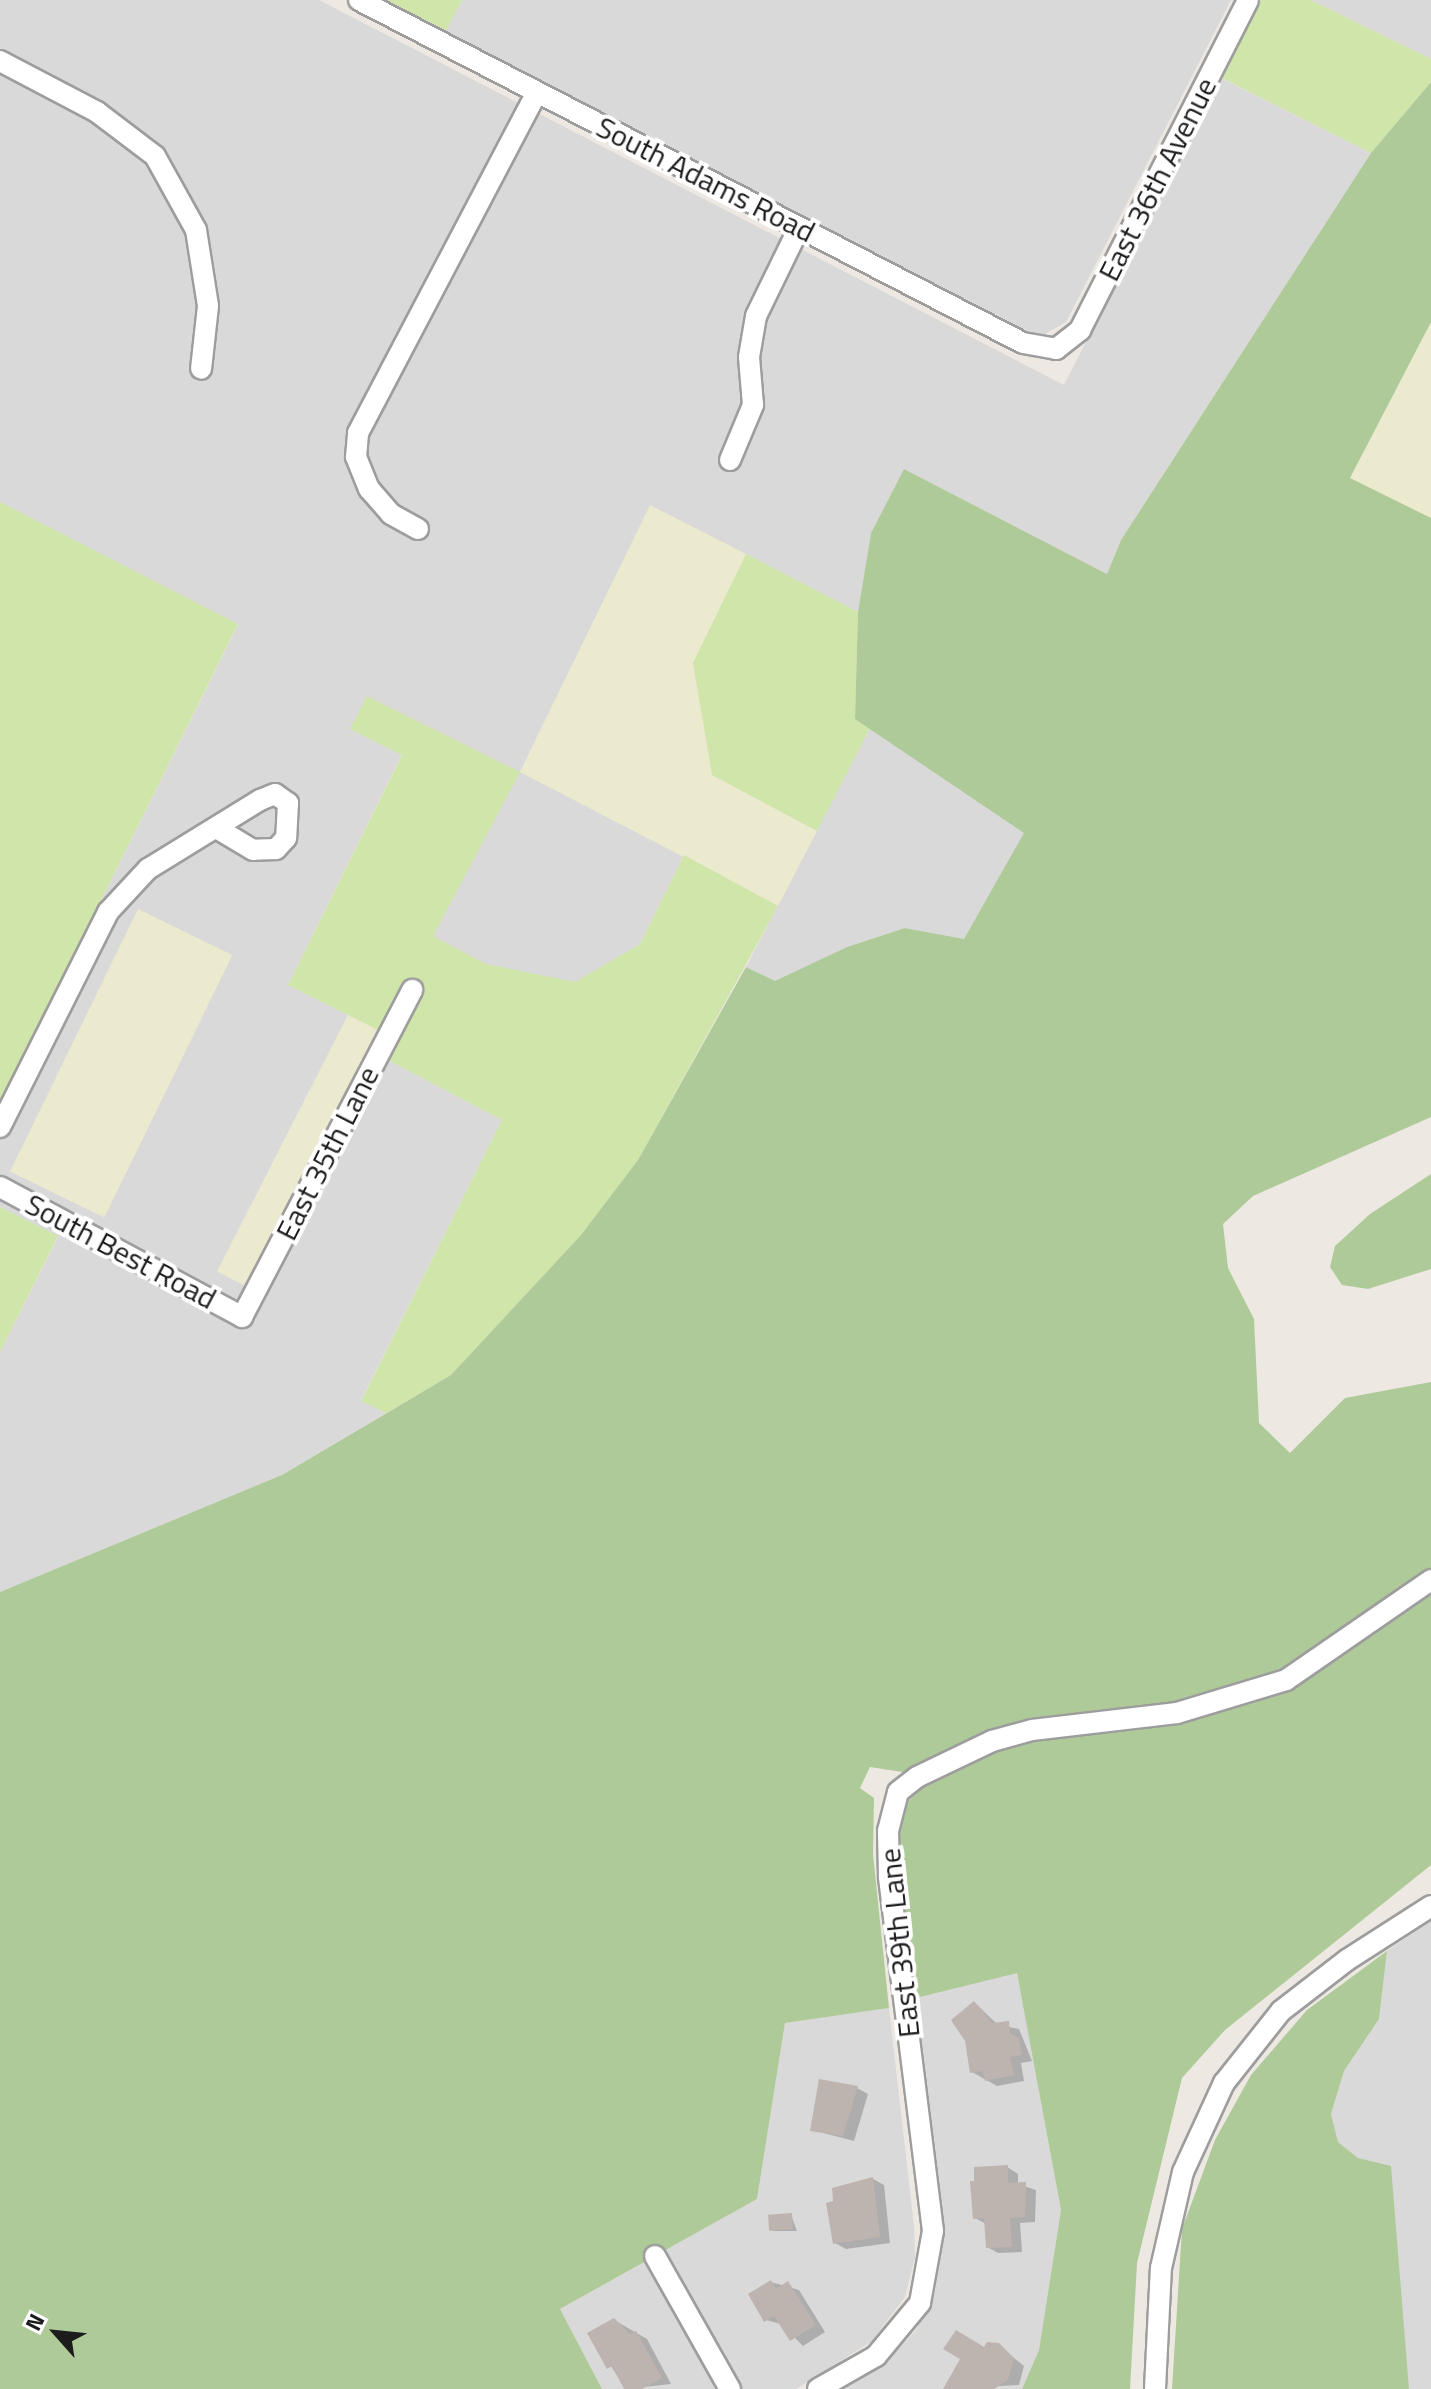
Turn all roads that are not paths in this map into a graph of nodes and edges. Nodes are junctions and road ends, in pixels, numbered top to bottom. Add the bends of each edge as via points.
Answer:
1 (359, 0) edge
2 (1248, 0) edge
3 (0, 61) edge
4 (537, 92) junction
5 (799, 228) junction
6 (1056, 349) joint
7 (201, 369) dead end
8 (730, 460) dead end
9 (418, 529) dead end
10 (218, 829) dead end
11 (412, 990) dead end
12 (0, 1127) edge
13 (0, 1187) edge
14 (242, 1317) joint
15 (1431, 1580) edge
16 (1431, 1906) edge
17 (655, 2256) dead end
18 (730, 2389) edge
19 (818, 2389) edge
20 (1155, 2389) edge

1 - 4 street, South Adams Road
2 - 6 street, East 36th Avenue via 1080,330
3 - 7 street via 97,112 155,156 196,230 208,306
4 - 5 street, South Adams Road
4 - 9 street via 358,433 356,457 369,489 391,514
5 - 6 street, South Adams Road via 1023,343
5 - 8 street via 750,336 753,405
10 - 12 street via 148,869 108,912
11 - 14 street, East 35th Lane
13 - 14 street, South Best Road
15 - 19 street, East 39th Lane via 1286,1680 1177,1713 1032,1730 992,1741 917,1777 898,1792 888,1831 889,1876 933,2231 920,2303 876,2356
16 - 20 street via 1281,2011 1224,2083 1183,2172 1167,2240
17 - 18 street

